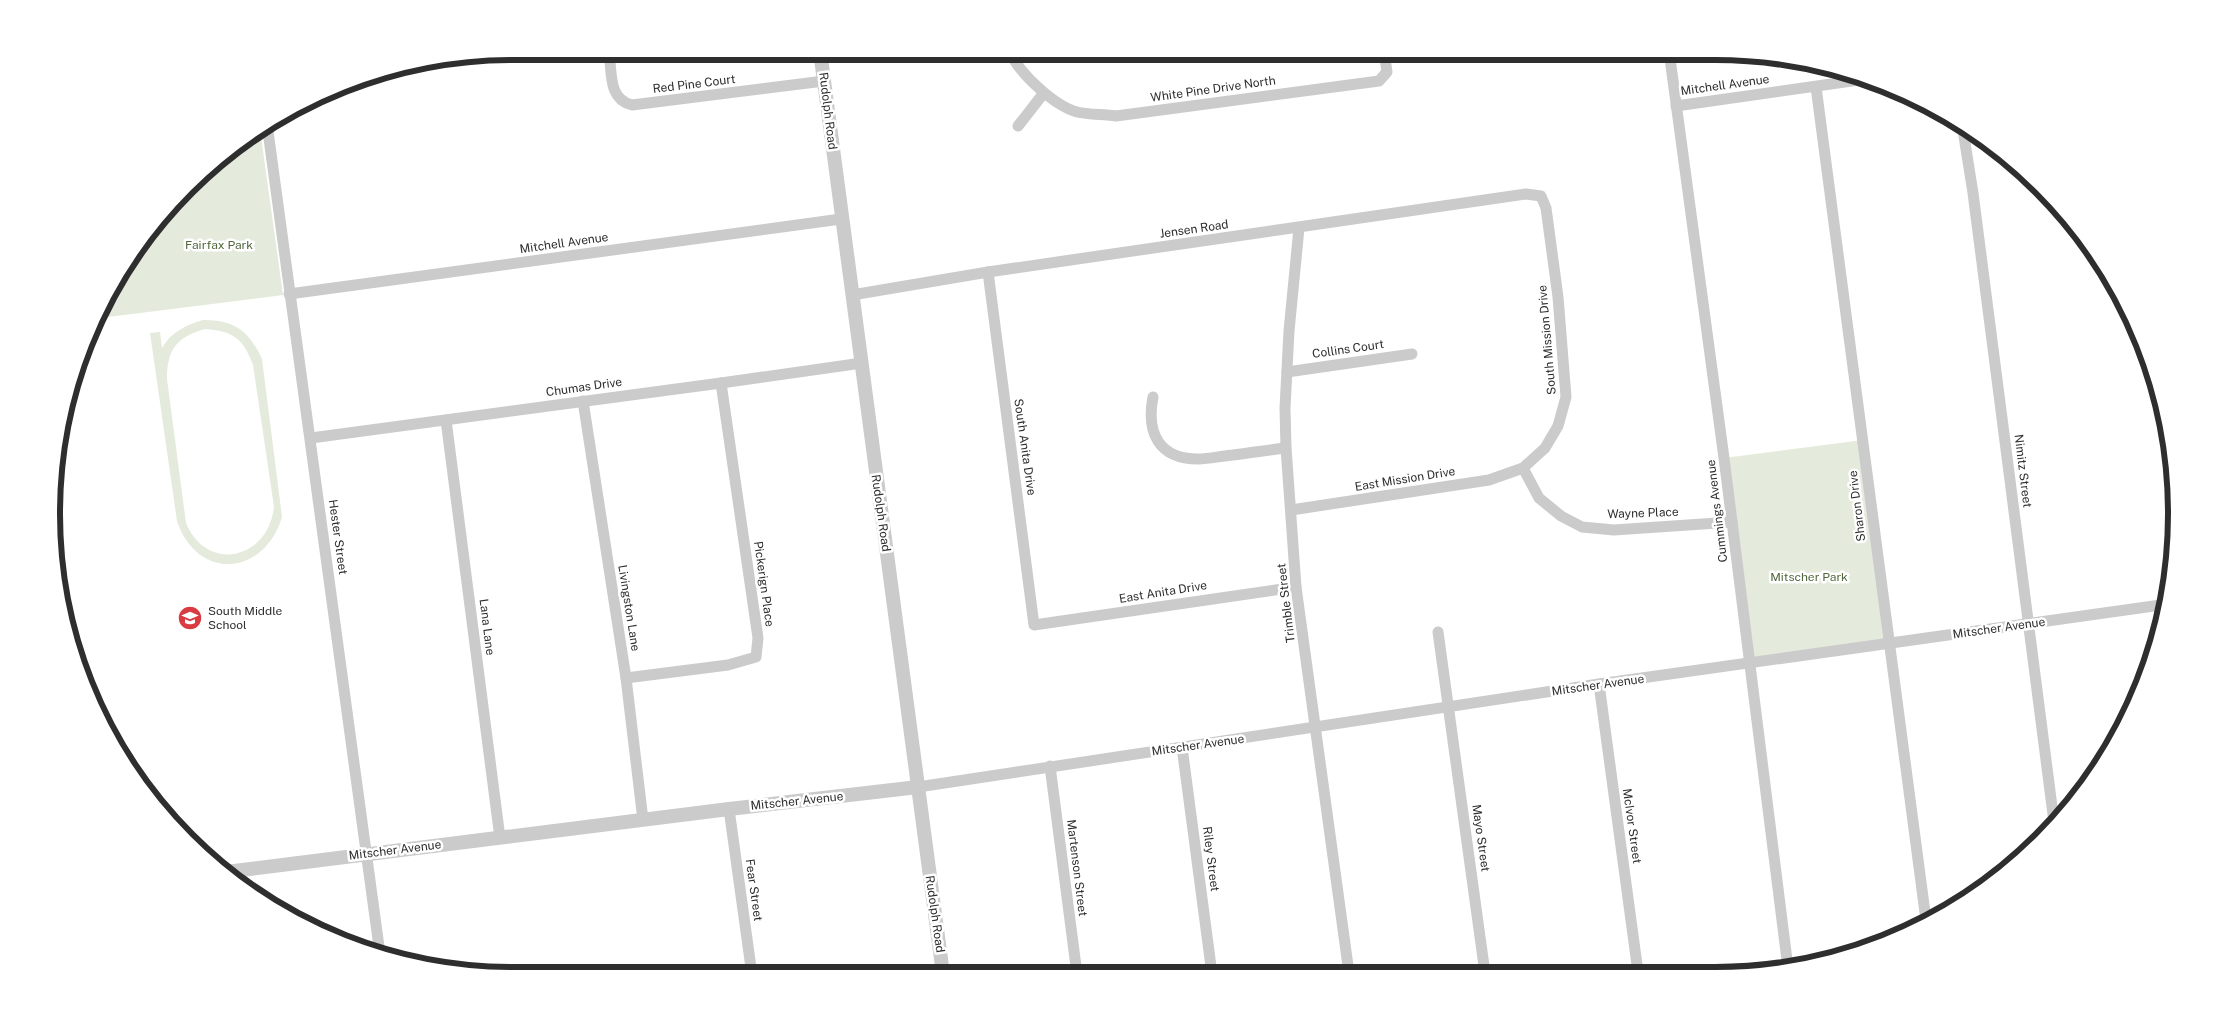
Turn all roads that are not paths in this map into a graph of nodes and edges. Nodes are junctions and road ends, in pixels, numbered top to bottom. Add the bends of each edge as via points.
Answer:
1 (610, 60) edge
2 (821, 60) edge
3 (1013, 60) edge
4 (1385, 60) edge
5 (1670, 60) edge
6 (824, 81) junction
7 (1852, 81) edge
8 (1816, 87) junction
9 (1043, 94) junction
10 (1676, 106) junction
11 (1018, 126) dead end
12 (268, 132) edge
13 (1964, 135) edge
14 (1541, 196) joint
15 (841, 219) junction
16 (1299, 228) junction
17 (988, 272) junction
18 (289, 294) junction
19 (852, 295) junction
20 (1412, 354) dead end
21 (862, 363) junction
22 (1287, 372) junction
23 (721, 383) junction
24 (1153, 397) dead end
25 (584, 401) junction
26 (446, 420) junction
27 (310, 438) junction
28 (1286, 448) junction
29 (1522, 468) junction
30 (1291, 510) junction
31 (1732, 522) junction
32 (1296, 587) junction
33 (2158, 605) edge
34 (2028, 624) junction
35 (1034, 625) joint
36 (1438, 632) dead end
37 (1888, 643) junction
38 (1749, 664) junction
39 (626, 678) junction
40 (1599, 684) junction
41 (1449, 707) junction
42 (1317, 728) junction
43 (1182, 747) junction
44 (1050, 766) junction
45 (918, 788) junction
46 (729, 809) junction
47 (2053, 815) edge
48 (643, 820) junction
49 (500, 838) junction
50 (367, 853) junction
51 (234, 871) edge
52 (1925, 914) edge
53 (379, 947) edge
54 (1787, 961) edge
55 (751, 967) edge
56 (942, 967) edge
57 (1076, 967) edge
58 (1211, 967) edge
59 (1348, 967) edge
60 (1484, 967) edge
61 (1637, 967) edge

1 - 6 street, Red Pine Court via 615,94 622,102 632,105
2 - 6 street, Rudolph Road
3 - 9 street, White Pine Drive North
4 - 9 street, White Pine Drive North via 1387,72 1379,81 1116,116 1076,112
5 - 10 street, Cummings Avenue
6 - 15 street, Rudolph Road
7 - 8 street, Mitchell Avenue
8 - 10 street, Mitchell Avenue
8 - 37 street, Sharon Drive
9 - 11 street
10 - 31 street, Cummings Avenue
12 - 18 street, Hester Street
13 - 34 street, Nimitz Street
14 - 16 street, Jensen Road via 1526,194
14 - 29 street, South Mission Drive via 1546,208 1558,297 1566,397 1558,426 1545,448
15 - 18 street, Mitchell Avenue
15 - 19 street, Rudolph Road
16 - 17 street, Jensen Road
16 - 22 street, Trimble Street
17 - 19 street, Jensen Road
17 - 35 street, South Anita Drive
18 - 27 street, Hester Street
19 - 21 street, Rudolph Road
20 - 22 street, Collins Court
21 - 23 street, Chumas Drive
21 - 45 street, Rudolph Road
22 - 28 street, Trimble Street
23 - 25 street, Chumas Drive
23 - 39 street, Pickerign Place via 758,638 756,657 728,665
24 - 28 street via 1151,429 1158,443 1179,457 1199,459
25 - 26 street, Chumas Drive
25 - 39 street, Livingston Lane
26 - 27 street, Chumas Drive
26 - 49 street, Lana Lane
27 - 50 street, Hester Street
28 - 30 street, Trimble Street
29 - 30 street, East Mission Drive via 1489,480
29 - 31 street, Wayne Place via 1539,498 1561,516 1582,527 1614,530
30 - 32 street, Trimble Street
31 - 38 street, Cummings Avenue
32 - 35 street, East Anita Drive
32 - 42 street, Trimble Street
33 - 34 street, Mitscher Avenue
34 - 37 street, Mitscher Avenue
34 - 47 street, Nimitz Street
36 - 41 street, Mayo Street
37 - 38 street, Mitscher Avenue
37 - 52 street, Sharon Drive
38 - 40 street, Mitscher Avenue
38 - 54 street, Cummings Avenue
39 - 48 street, Livingston Lane
40 - 41 street, Mitscher Avenue
40 - 61 street, McIvor Street
41 - 42 street, Mitscher Avenue
41 - 60 street, Mayo Street
42 - 43 street, Mitscher Avenue
42 - 59 street, Trimble Street
43 - 44 street, Mitscher Avenue
43 - 58 street, Riley Street
44 - 45 street, Mitscher Avenue
44 - 57 street, Martenson Street
45 - 46 street, Mitscher Avenue
45 - 56 street, Rudolph Road
46 - 48 street, Mitscher Avenue
46 - 55 street, Fear Street
48 - 49 street, Mitscher Avenue
49 - 50 street, Mitscher Avenue
50 - 51 street, Mitscher Avenue
50 - 53 street, Hester Street

